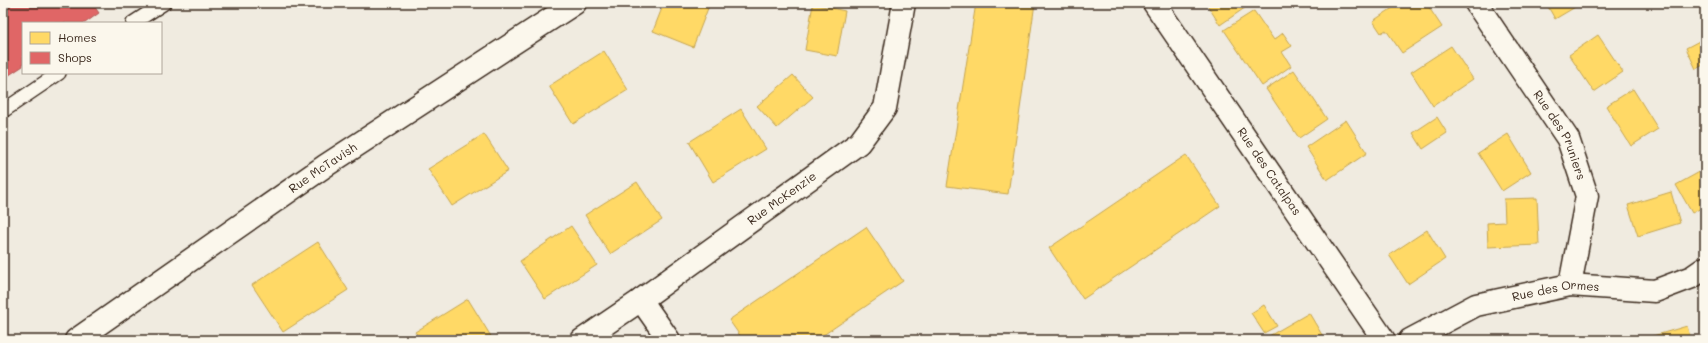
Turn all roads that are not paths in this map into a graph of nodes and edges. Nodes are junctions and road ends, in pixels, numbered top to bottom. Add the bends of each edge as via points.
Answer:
1 (164, 3) edge
2 (575, 3) edge
3 (904, 3) edge
4 (1154, 3) edge
5 (1476, 3) edge
6 (135, 22) edge
7 (58, 74) edge
8 (3, 111) edge
9 (1705, 268) edge
10 (1570, 285) junction
11 (641, 300) junction
12 (76, 340) edge
13 (582, 340) edge
14 (669, 340) edge
15 (1384, 340) edge
16 (1410, 340) edge

1 - 6 lane
2 - 12 street, Rue McTavish via 325,166
3 - 11 street, Rue McKenzie via 884,108 859,143
4 - 15 street, Rue des Catalpas
5 - 10 street, Rue des Pruniers via 1568,139 1587,196
7 - 8 lane
9 - 10 street, Rue des Ormes via 1692,277 1655,291
10 - 16 street, Rue des Ormes via 1476,305
11 - 13 street, Rue McKenzie
11 - 14 street

